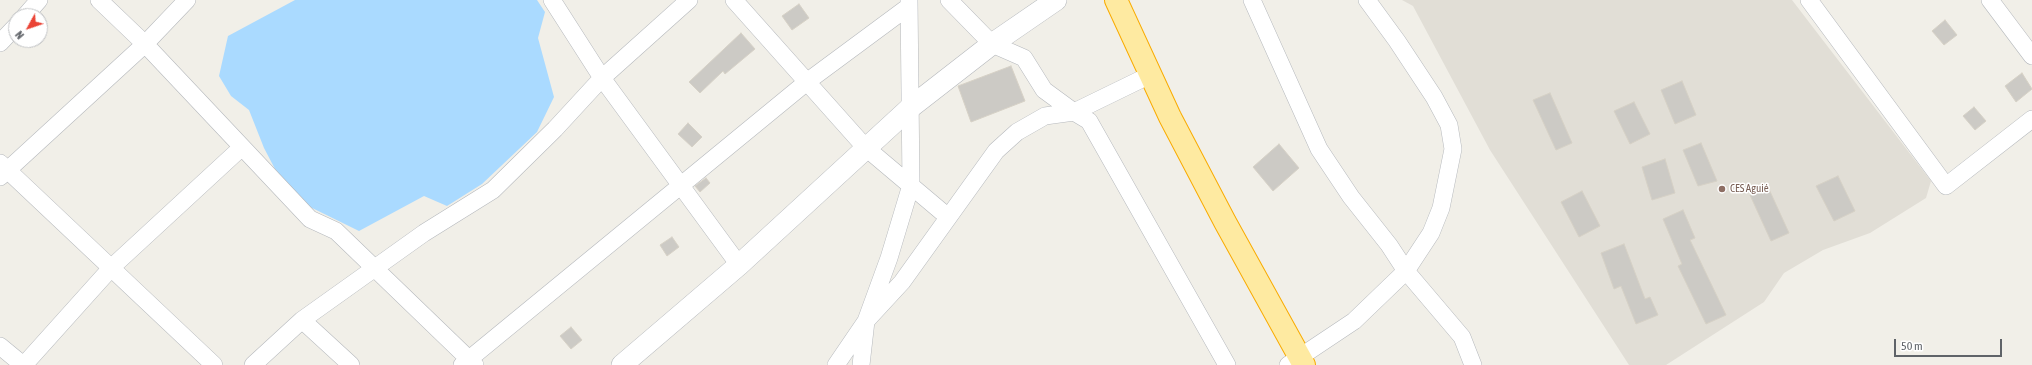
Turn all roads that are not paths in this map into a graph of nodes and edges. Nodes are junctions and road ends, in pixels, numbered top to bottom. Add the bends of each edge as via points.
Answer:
1 (39, 0) edge
2 (99, 0) edge
3 (187, 0) edge
4 (552, 0) edge
5 (689, 0) edge
6 (734, 0) edge
7 (949, 0) edge
8 (1056, 0) edge
9 (1116, 0) edge
10 (1252, 0) edge
11 (1367, 0) edge
12 (1809, 0) edge
13 (1990, 0) edge
14 (908, 3) edge
15 (32, 8) edge
16 (8, 34) edge
17 (0, 43) edge
18 (145, 44) junction
19 (992, 44) junction
20 (2032, 56) edge
21 (1150, 75) junction
22 (602, 78) junction
23 (808, 81) junction
24 (911, 107) junction
25 (1074, 112) junction
26 (2032, 119) edge
27 (866, 147) junction
28 (241, 148) junction
29 (3, 170) edge
30 (911, 185) junction
31 (680, 187) junction
32 (948, 217) junction
33 (739, 265) junction
34 (112, 267) junction
35 (376, 268) junction
36 (1406, 271) junction
37 (302, 320) junction
38 (866, 321) junction
39 (0, 346) edge
40 (1297, 362) edge
41 (469, 363) edge
42 (23, 365) edge
43 (214, 365) edge
44 (253, 365) edge
45 (351, 365) edge
46 (622, 365) edge
47 (836, 365) edge
48 (861, 365) edge
49 (1227, 365) edge
50 (1473, 365) edge

1 - 15 street
2 - 18 street
3 - 18 street
4 - 22 street
5 - 22 street
6 - 23 street
7 - 19 street
8 - 19 street
9 - 21 highway
10 - 36 street via 1320,149 1351,197
11 - 36 street via 1434,97 1449,125 1453,149 1441,208 1431,233
12 - 26 street via 1946,186
13 - 20 street
14 - 23 street
14 - 24 street
16 - 17 street
18 - 28 street
18 - 29 street
19 - 24 street
19 - 25 street via 1024,58 1044,90
21 - 25 street
21 - 40 highway
22 - 31 street
22 - 35 street via 494,190 424,233
23 - 27 street
23 - 31 street
24 - 27 street
24 - 30 street
25 - 32 street via 1045,116 1017,132 996,151
25 - 49 street via 1089,121
27 - 30 street
27 - 33 street
28 - 34 street
28 - 35 street via 310,219 336,231
29 - 34 street
30 - 32 street
30 - 38 street via 890,258
31 - 33 street
31 - 41 street
32 - 38 street via 902,282
33 - 46 street
34 - 42 street
34 - 43 street
35 - 37 street
35 - 41 street
36 - 40 street via 1354,321
36 - 50 street via 1462,337
37 - 44 street
37 - 45 street
38 - 47 street
38 - 48 street
39 - 42 street

